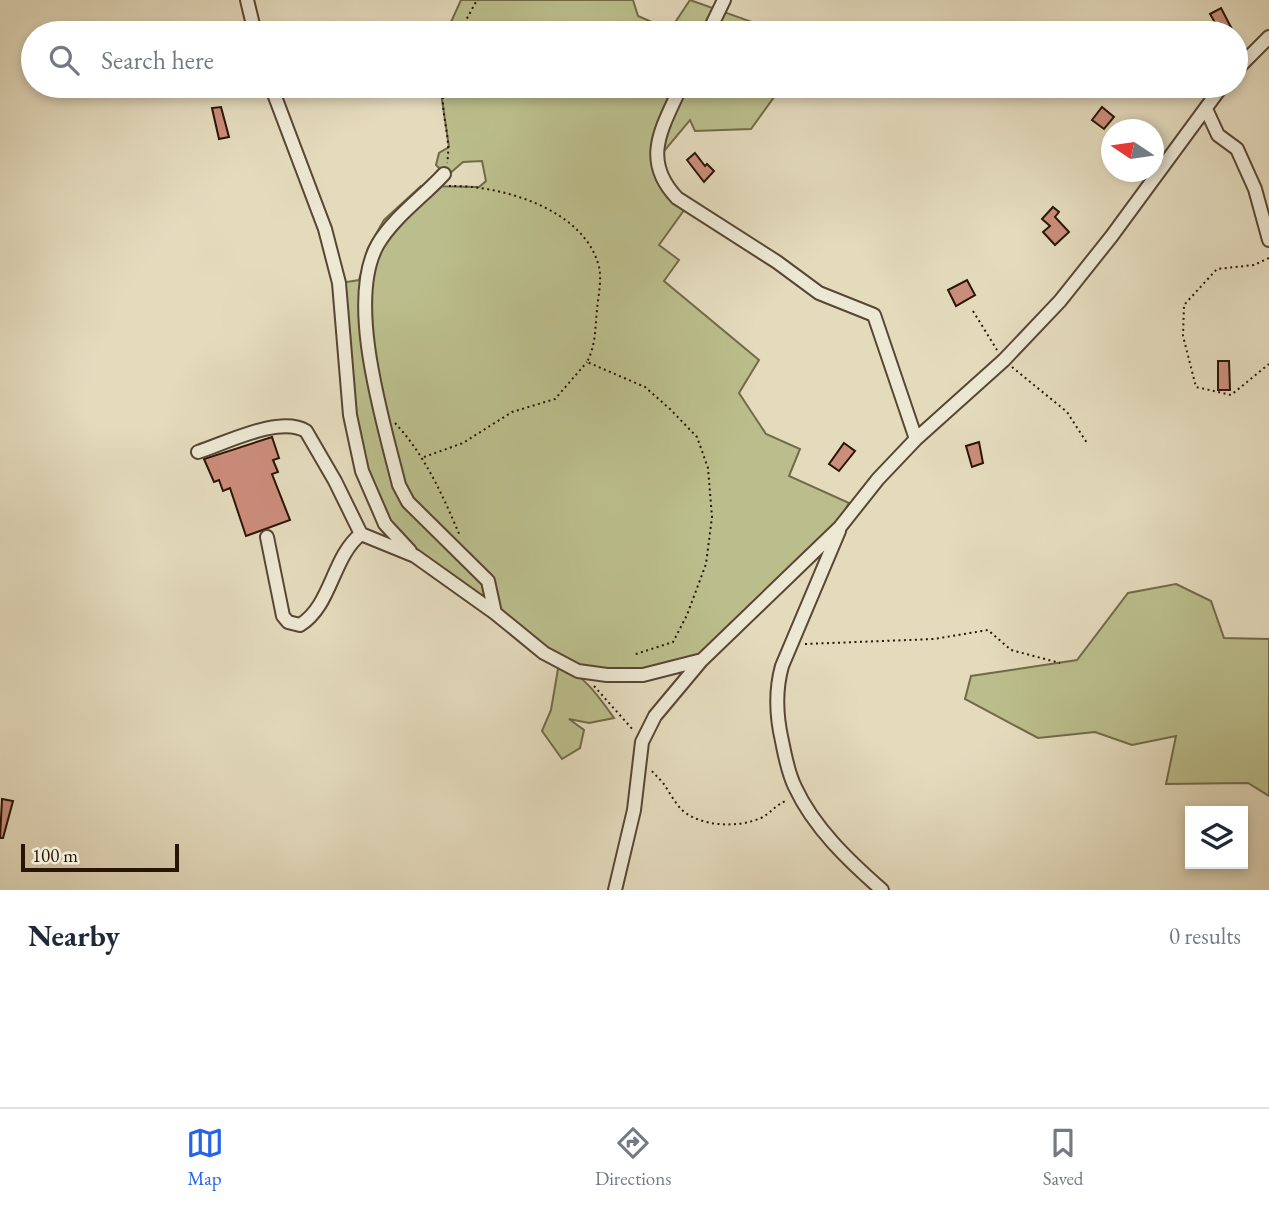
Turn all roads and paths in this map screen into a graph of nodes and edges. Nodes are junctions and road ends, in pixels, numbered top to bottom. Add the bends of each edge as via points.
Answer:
1 (247, 0) edge
2 (477, 0) edge
3 (724, 0) edge
4 (253, 21) edge
5 (466, 21) edge
6 (714, 21) edge
7 (1269, 37) edge
8 (1248, 58) edge
9 (276, 98) edge
10 (442, 98) edge
11 (676, 98) edge
12 (1214, 98) edge
13 (1206, 109) junction
14 (444, 174) joint
15 (434, 184) junction
16 (1269, 240) edge
17 (1269, 258) edge
18 (973, 312) dead end
19 (1003, 360) junction
20 (587, 362) junction
21 (1269, 364) edge
22 (380, 407) junction
23 (916, 439) junction
24 (1087, 443) dead end
25 (198, 452) dead end
26 (423, 457) junction
27 (840, 527) junction
28 (361, 534) junction
29 (267, 537) dead end
30 (461, 537) dead end
31 (415, 556) junction
32 (495, 612) junction
33 (790, 646) junction
34 (633, 655) dead end
35 (702, 660) junction
36 (1060, 663) dead end
37 (578, 671) junction
38 (637, 735) dead end
39 (639, 754) junction
40 (799, 795) junction
41 (615, 890) edge
42 (882, 890) edge

1 - 4 street
2 - 5 path
3 - 6 street
7 - 8 street
9 - 31 street via 325,229 339,283 350,415 362,471 385,524
10 - 14 path via 450,150
11 - 23 street via 658,138 656,159 664,184 677,198 819,293 874,315
12 - 13 street
13 - 16 street via 1218,135 1237,149 1255,189
13 - 19 street via 1060,301
14 - 15 street
15 - 20 path via 501,190 551,210 576,228 592,247 600,269 593,350
15 - 22 street via 380,241 372,261 365,313
17 - 21 path via 1217,270 1184,305 1183,336 1196,387 1231,396
18 - 19 path
19 - 23 street
19 - 24 path via 1067,412
20 - 26 path via 555,399 512,412 463,443
20 - 34 path via 645,387 697,437 708,468 712,517 706,564 687,615 673,642
22 - 26 path
22 - 32 street via 399,485 408,502 488,581
23 - 27 street
25 - 28 street via 273,427 298,426 306,431
26 - 30 path
27 - 33 street
27 - 35 street
28 - 29 street via 349,546 316,611 296,625 283,616
28 - 31 street
31 - 32 street
32 - 37 street via 544,653
33 - 36 path via 934,639 988,630 1011,650
33 - 40 street via 777,685 777,710
35 - 37 street via 643,675
35 - 39 street via 655,716
37 - 38 path
39 - 40 path via 682,810 706,822 757,819
39 - 41 street via 634,810
40 - 42 street via 849,862

